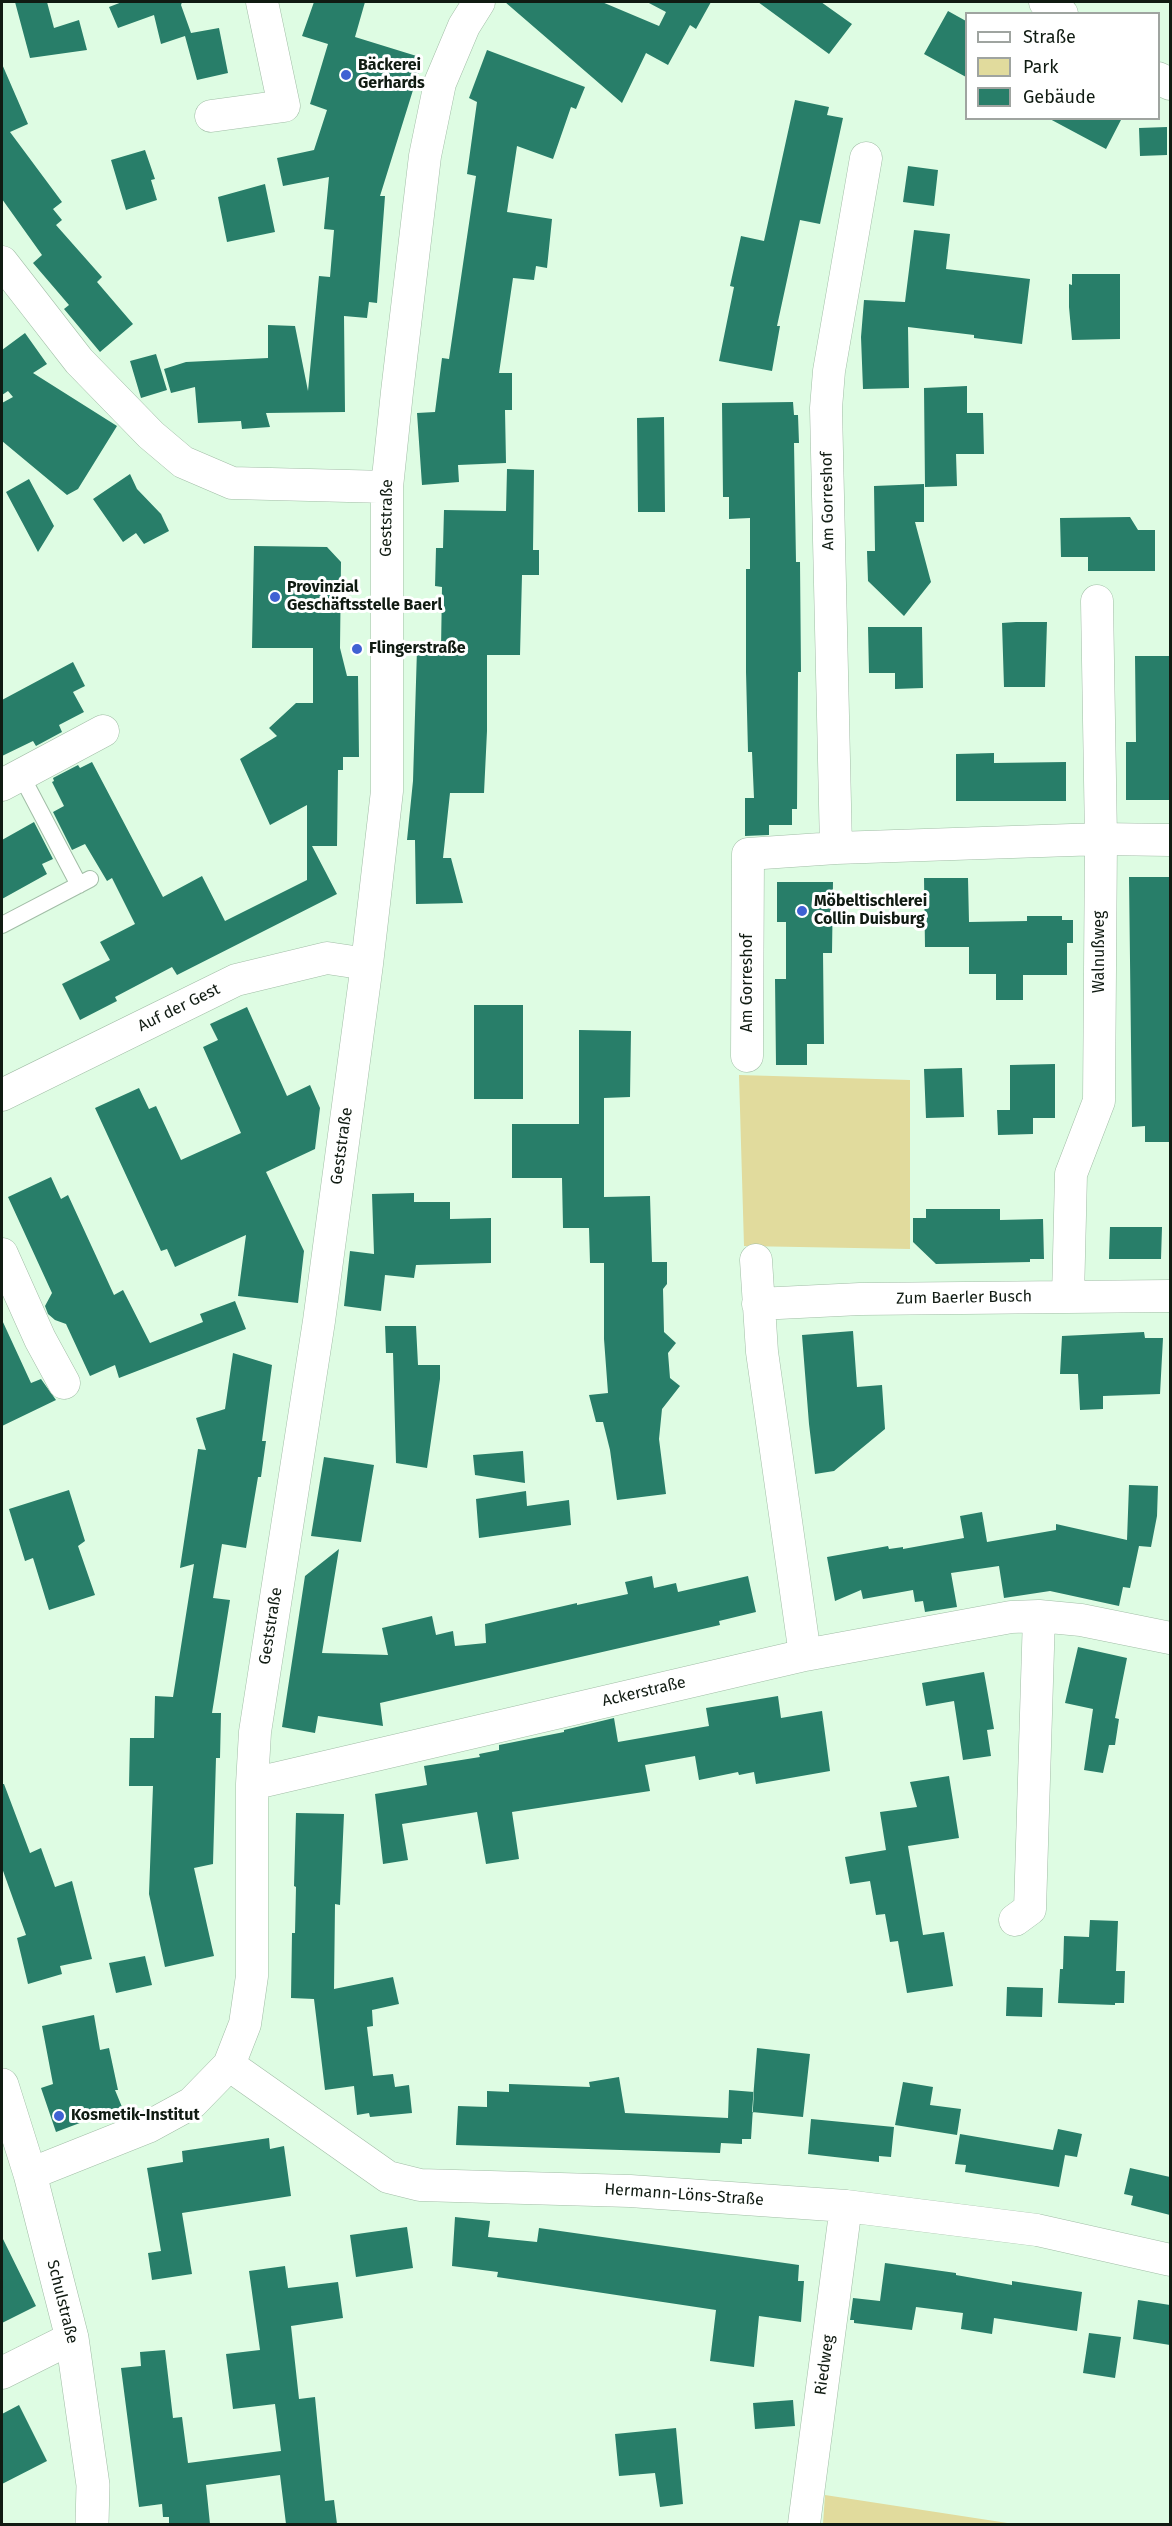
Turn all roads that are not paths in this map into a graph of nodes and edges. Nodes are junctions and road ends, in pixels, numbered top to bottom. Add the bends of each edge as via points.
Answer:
1 (262, 2) edge
2 (479, 2) edge
3 (1045, 2) edge
4 (1059, 12) edge
5 (211, 116) dead end
6 (866, 158) dead end
7 (2, 262) edge
8 (387, 487) junction
9 (1097, 601) dead end
10 (103, 731) dead end
11 (11, 780) edge
12 (1101, 839) junction
13 (1170, 840) edge
14 (836, 848) junction
15 (2, 925) edge
16 (367, 964) junction
17 (747, 1056) dead end
18 (2, 1095) edge
19 (2, 1254) edge
20 (756, 1260) dead end
21 (1170, 1296) edge
22 (1068, 1297) junction
23 (758, 1304) junction
24 (64, 1383) dead end
25 (1039, 1616) junction
26 (1170, 1638) edge
27 (805, 1654) junction
28 (252, 1784) junction
29 (1015, 1920) dead end
30 (229, 2065) junction
31 (2, 2085) edge
32 (30, 2174) junction
33 (846, 2206) junction
34 (1170, 2260) edge
35 (72, 2338) junction
36 (2, 2373) edge
37 (92, 2524) edge
38 (804, 2524) edge

1 - 5 street via 284,106
2 - 8 street, Geststraße via 464,26 440,83 425,156
3 - 4 street
6 - 14 street, Am Gorreshof via 829,370 826,408
7 - 8 street via 79,361 183,462 232,483
8 - 16 street, Geststraße via 387,791
9 - 12 street, Walnußweg
10 - 11 street
11 - 15 lane via 85,882
12 - 13 street, Am Gorreshof
12 - 14 street, Am Gorreshof
12 - 22 street, Walnußweg via 1099,1101 1071,1174
14 - 17 street, Am Gorreshof via 748,854
16 - 18 street, Auf der Gest via 327,958 237,980
16 - 28 street, Geststraße via 319,1321 255,1732
19 - 24 street
20 - 23 street
21 - 22 street, Zum Baerler Busch
22 - 23 street, Zum Baerler Busch
23 - 27 street
25 - 26 street, Ackerstraße via 1082,1620
25 - 27 street, Ackerstraße via 1011,1617
25 - 29 street via 1029,1909
27 - 28 street, Ackerstraße
28 - 30 street, Geststraße via 252,1976 245,2024
30 - 32 street, Geststraße via 192,2103 148,2127
30 - 33 street, Hermann-Löns-Straße via 388,2177 420,2185 630,2191
31 - 32 street, Schulstraße
32 - 35 street, Schulstraße
33 - 34 street, Hermann-Löns-Straße via 1037,2230
33 - 38 street, Riedweg
35 - 36 street
35 - 37 street, Schulstraße via 93,2485

